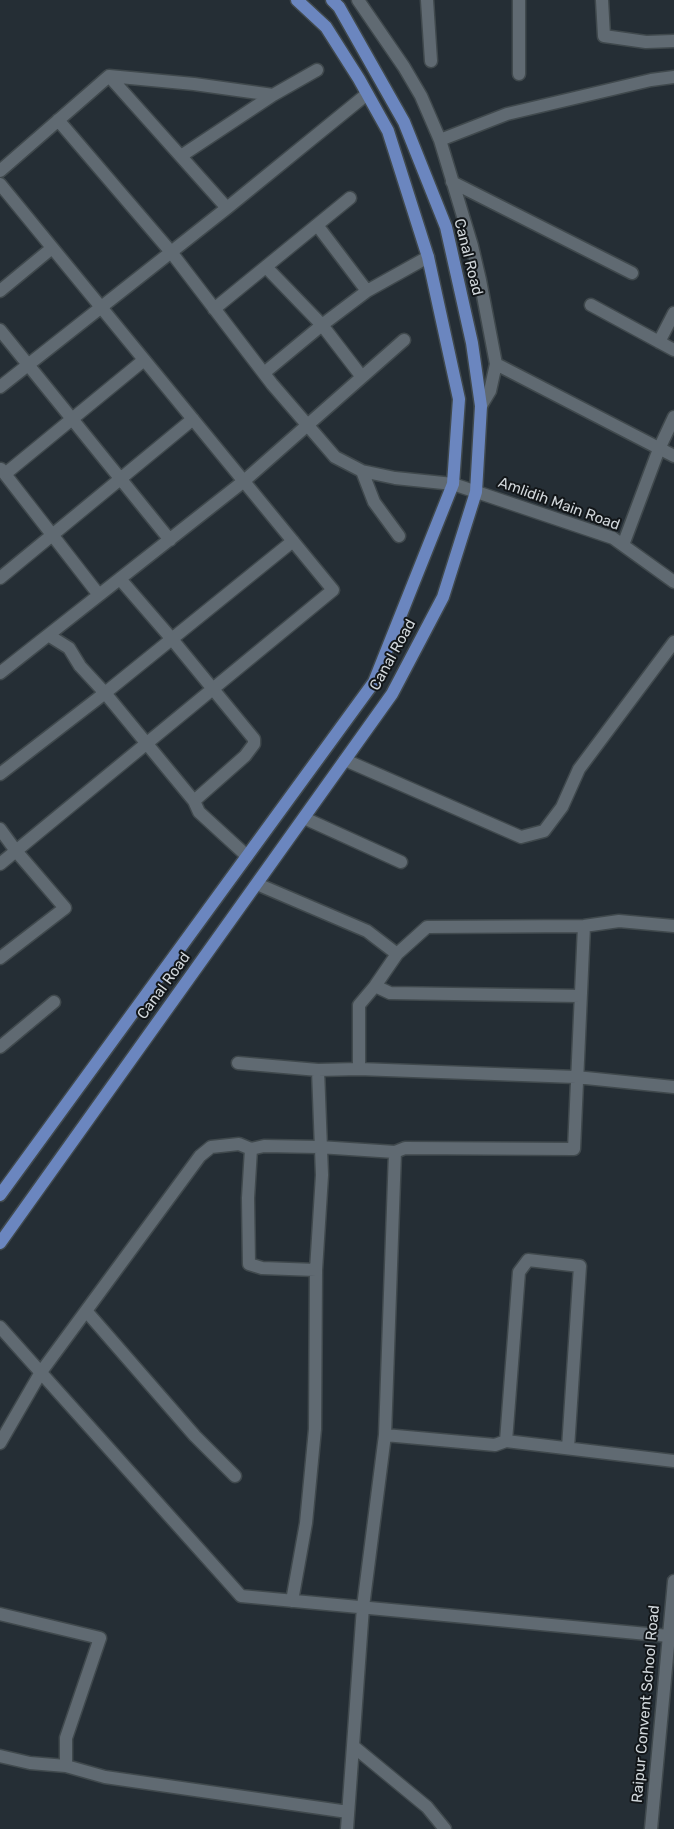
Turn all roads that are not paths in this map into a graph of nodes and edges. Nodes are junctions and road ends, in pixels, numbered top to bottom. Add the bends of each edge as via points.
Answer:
1 (297, 0) edge
2 (332, 0) edge
3 (358, 0) edge
4 (427, 0) edge
5 (518, 0) edge
6 (602, 0) edge
7 (674, 41) edge
8 (431, 61) dead end
9 (317, 70) dead end
10 (519, 74) dead end
11 (109, 76) junction
12 (674, 77) edge
13 (367, 94) junction
14 (273, 95) junction
15 (58, 120) junction
16 (440, 140) junction
17 (181, 156) junction
18 (0, 171) edge
19 (452, 182) junction
20 (0, 184) edge
21 (350, 198) dead end
22 (227, 208) junction
23 (317, 225) junction
24 (52, 248) junction
25 (171, 252) junction
26 (428, 257) junction
27 (266, 266) junction
28 (632, 273) dead end
29 (0, 291) edge
30 (367, 292) junction
31 (591, 305) dead end
32 (100, 306) junction
33 (214, 309) junction
34 (674, 313) edge
35 (322, 325) junction
36 (0, 330) edge
37 (404, 340) dead end
38 (659, 342) junction
39 (674, 350) edge
40 (144, 360) junction
41 (496, 364) junction
42 (28, 365) junction
43 (264, 372) junction
44 (362, 376) junction
45 (0, 387) edge
46 (481, 406) junction
47 (674, 417) edge
48 (71, 419) junction
49 (193, 419) junction
50 (308, 424) junction
51 (659, 449) junction
52 (674, 456) edge
53 (3, 471) edge
54 (362, 471) junction
55 (121, 480) junction
56 (244, 481) junction
57 (453, 484) junction
58 (476, 492) junction
59 (53, 535) junction
60 (399, 536) dead end
61 (170, 540) junction
62 (293, 541) junction
63 (623, 545) junction
64 (0, 578) edge
65 (120, 579) junction
66 (674, 582) edge
67 (99, 595) junction
68 (48, 635) junction
69 (171, 638) junction
70 (674, 642) edge
71 (2, 666) edge
72 (212, 690) junction
73 (105, 693) junction
74 (146, 744) junction
75 (345, 760) junction
76 (0, 774) edge
77 (194, 801) junction
78 (304, 818) junction
79 (0, 829) edge
80 (16, 851) junction
81 (247, 856) junction
82 (401, 862) dead end
83 (0, 864) edge
84 (257, 884) junction
85 (584, 926) junction
86 (674, 926) edge
87 (397, 954) junction
88 (0, 958) edge
89 (375, 986) junction
90 (580, 996) junction
91 (54, 1002) dead end
92 (0, 1047) edge
93 (238, 1063) dead end
94 (359, 1069) junction
95 (318, 1070) junction
96 (576, 1078) junction
97 (674, 1087) edge
98 (320, 1147) junction
99 (250, 1149) junction
100 (395, 1152) junction
101 (0, 1195) edge
102 (0, 1243) edge
103 (316, 1270) junction
104 (87, 1312) junction
105 (0, 1327) edge
106 (40, 1372) junction
107 (385, 1435) junction
108 (506, 1441) junction
109 (0, 1443) edge
110 (568, 1448) junction
111 (674, 1461) edge
112 (235, 1476) dead end
113 (674, 1581) edge
114 (292, 1601) junction
115 (363, 1607) junction
116 (0, 1614) edge
117 (669, 1636) junction
118 (353, 1746) junction
119 (0, 1756) edge
120 (66, 1766) junction
121 (348, 1812) junction
122 (347, 1829) edge
123 (445, 1829) edge
124 (651, 1829) edge

1 - 13 main road, Canal Road via 326,27
2 - 46 main road, Canal Road via 339,6 404,122 446,227 472,343
3 - 16 street via 422,96
4 - 8 street
5 - 10 street
6 - 7 street via 604,36 646,42
9 - 14 street
11 - 14 street
11 - 15 street
11 - 17 street
12 - 16 street via 507,114
13 - 22 street
13 - 26 main road, Canal Road via 388,131
14 - 17 street
15 - 18 street
15 - 25 street, Amlidih Main Road
16 - 19 street
17 - 22 street
19 - 28 street
19 - 41 street via 476,263
20 - 24 street
21 - 23 street
22 - 25 street
23 - 27 street
23 - 30 street
24 - 29 street
24 - 32 street
25 - 32 street
25 - 33 street, Amlidih Main Road
26 - 30 street
26 - 57 main road, Canal Road via 459,399
27 - 33 street
27 - 35 street
30 - 35 street
31 - 38 street
32 - 40 street
32 - 42 street
33 - 43 street, Amlidih Main Road
34 - 38 street
35 - 43 street
35 - 44 street
36 - 42 street
37 - 44 street
38 - 39 street
40 - 48 street
40 - 49 street
41 - 46 street via 490,391
41 - 51 street
42 - 45 street
42 - 48 street
43 - 50 street, Amlidih Main Road
44 - 50 street
46 - 58 main road, Canal Road
47 - 51 street
48 - 53 street
48 - 55 street
49 - 55 street
49 - 56 street
50 - 54 street, Amlidih Main Road via 335,457
50 - 56 street
51 - 52 street
51 - 63 street
53 - 59 street
54 - 57 street, Amlidih Main Road
54 - 60 street via 374,502
55 - 59 street
55 - 61 street
56 - 61 street
56 - 62 street
57 - 58 street, Amlidih Main Road
57 - 81 main road, Canal Road via 374,682
58 - 63 street, Amlidih Main Road via 613,538
58 - 75 main road, Canal Road via 443,597 392,694
59 - 64 street
59 - 67 street
61 - 65 street
62 - 69 street
62 - 72 street via 333,590
63 - 66 street, Amlidih Main Road
65 - 67 street
65 - 69 street
67 - 68 street
68 - 71 street
68 - 73 street via 69,648 80,666
69 - 72 street
69 - 73 street
70 - 75 street via 579,769 562,807 544,831 520,837
72 - 74 street
72 - 77 street via 248,730 254,744
73 - 74 street
73 - 76 street
74 - 77 street
74 - 80 street
75 - 78 main road, Canal Road
77 - 81 street via 199,812
78 - 82 street
78 - 84 main road, Canal Road
79 - 80 street
80 - 83 street
80 - 88 street via 65,908
81 - 101 main road, Canal Road
84 - 87 street via 367,932
84 - 102 main road, Canal Road
85 - 86 street via 619,921
85 - 87 street via 427,927
85 - 90 street
87 - 89 street
89 - 90 street via 390,993
89 - 94 street via 359,1005
90 - 96 street
91 - 92 street
93 - 95 street
94 - 95 street
94 - 96 street
95 - 98 street
96 - 97 street
96 - 100 street via 574,1149 405,1148
98 - 99 street via 264,1146
98 - 100 street
98 - 103 street via 322,1175
99 - 103 street via 248,1264 262,1268
99 - 104 street via 239,1144 211,1147 200,1156
100 - 107 street
103 - 114 street via 314,1429 306,1523
104 - 106 street
104 - 112 street
105 - 106 street
106 - 109 street
106 - 114 street via 241,1596
107 - 108 street via 495,1445
107 - 115 street
108 - 110 street
108 - 110 street via 519,1272 528,1260 580,1266
110 - 111 street
113 - 117 street, Raipur Convent School Road
114 - 115 street
115 - 117 street
115 - 118 street
116 - 120 street via 100,1638 66,1738
117 - 124 street, Raipur Convent School Road
118 - 121 street
118 - 123 street via 427,1807
119 - 120 street
120 - 121 street via 105,1777
121 - 122 street

